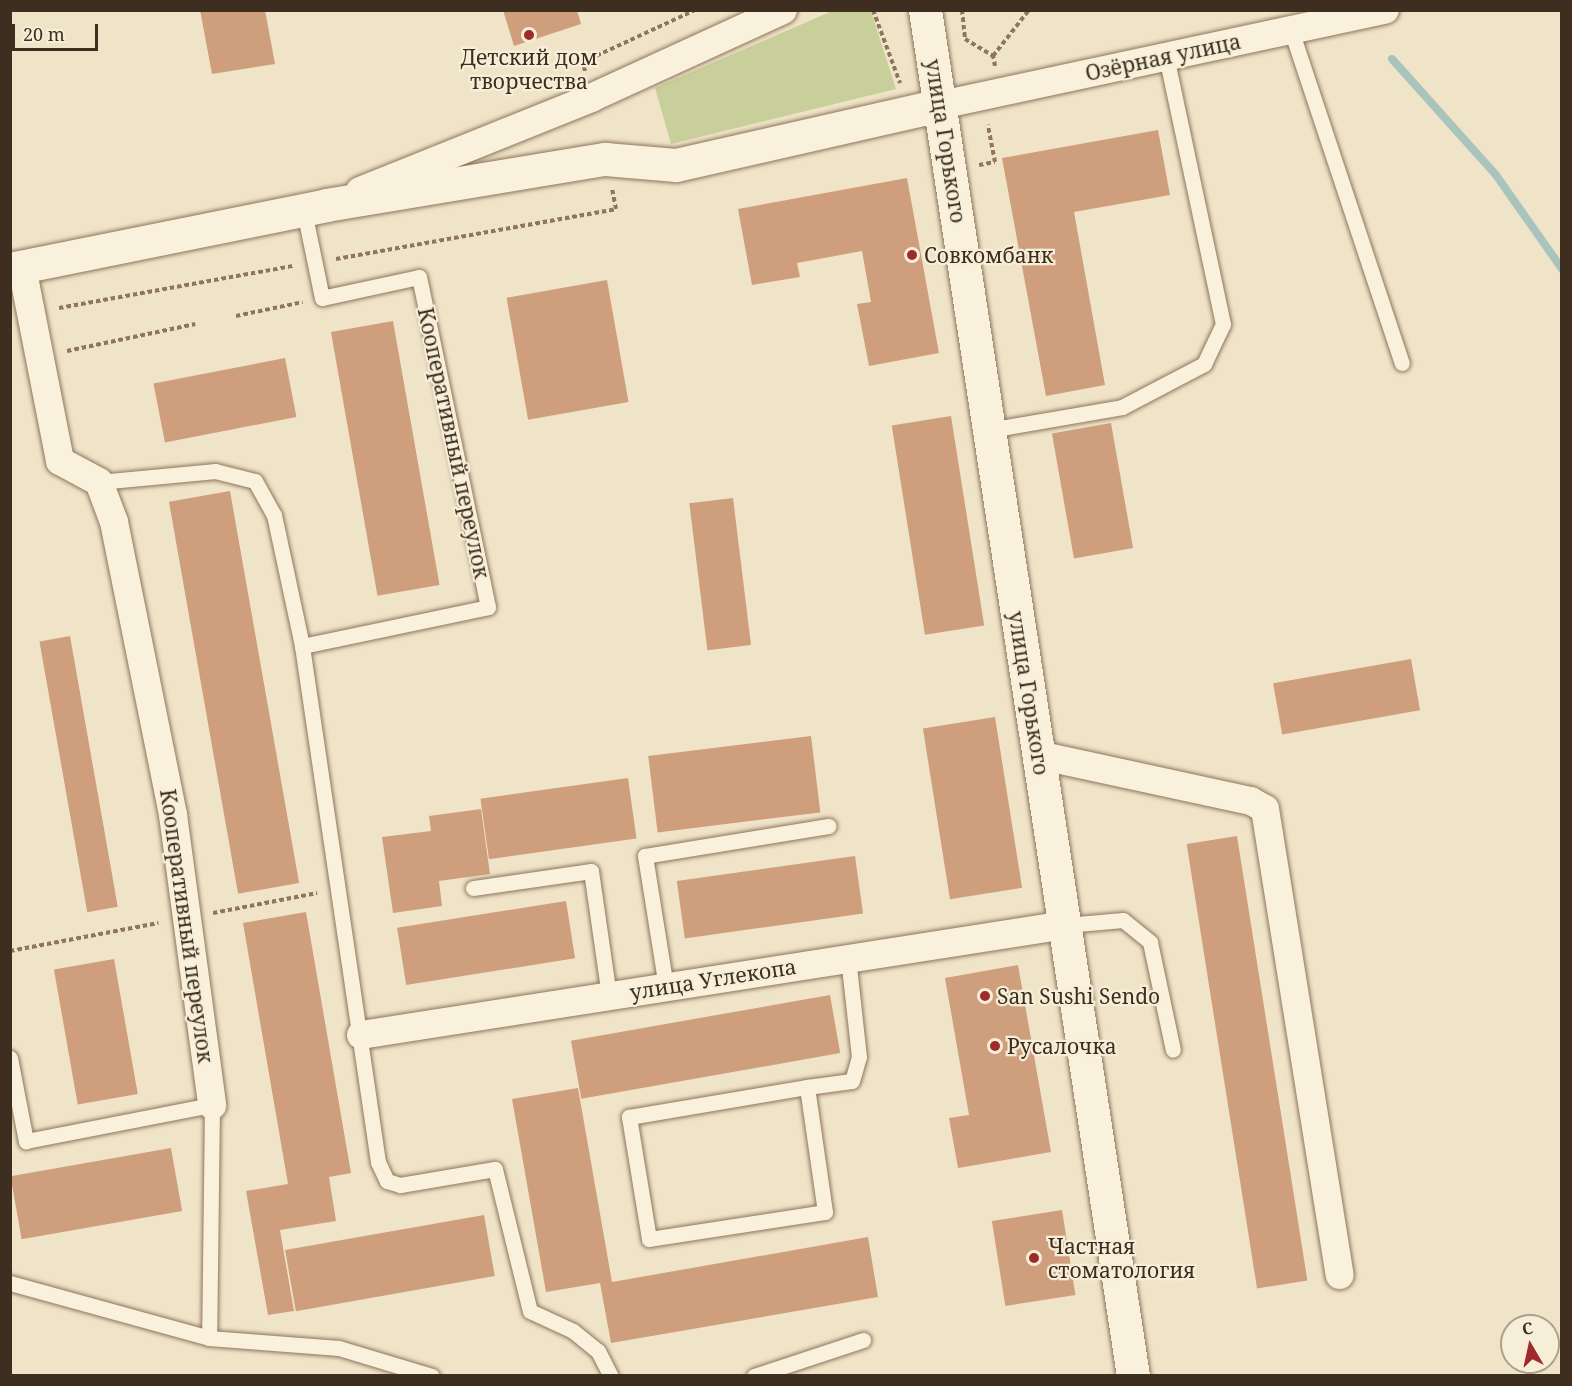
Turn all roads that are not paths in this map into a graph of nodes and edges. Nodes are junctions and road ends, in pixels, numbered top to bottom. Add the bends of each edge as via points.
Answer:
1 (783, 10) edge
2 (925, 10) edge
3 (1385, 10) edge
4 (1292, 30) junction
5 (1166, 56) junction
6 (940, 105) junction
7 (315, 208) junction
8 (16, 268) edge
9 (1402, 363) dead end
10 (989, 430) junction
11 (99, 482) junction
12 (302, 646) junction
13 (1038, 755) junction
14 (829, 826) dead end
15 (473, 888) dead end
16 (1066, 925) junction
17 (848, 958) junction
18 (666, 987) junction
19 (609, 996) junction
20 (361, 1035) junction
21 (1173, 1050) dead end
22 (10, 1058) edge
23 (807, 1087) junction
24 (212, 1105) junction
25 (1340, 1275) dead end
26 (10, 1283) edge
27 (209, 1338) junction
28 (863, 1340) dead end
29 (432, 1376) edge
30 (611, 1376) edge
31 (754, 1376) edge
32 (1133, 1376) edge

1 - 7 street via 591,98
2 - 6 street, улица Горького
3 - 4 street, Озёрная улица
4 - 5 street, Озёрная улица
4 - 9 lane
5 - 6 street, Озёрная улица
5 - 10 lane via 1223,324 1203,364 1122,407
6 - 7 street via 676,165 605,159
6 - 10 street, улица Горького
7 - 8 street
7 - 12 lane, Кооперативный переулок via 315,262 322,298 419,277 488,607
8 - 11 street via 31,313 60,460
10 - 13 street, улица Горького
11 - 12 lane via 215,471 255,481 274,515
11 - 24 street, Кооперативный переулок via 114,522 173,814
12 - 20 lane
13 - 16 street, улица Горького
13 - 25 street via 1251,801 1265,809
14 - 18 lane via 645,856
15 - 19 lane via 591,871
16 - 17 street, улица Углекопа
16 - 21 lane via 1123,920 1150,942
16 - 32 street, улица Горького
17 - 18 street, улица Углекопа
17 - 23 lane via 859,1057 852,1081
18 - 19 street, улица Углекопа
19 - 20 street, улица Углекопа
20 - 30 lane via 378,1162 387,1181 400,1185 495,1169 530,1311 573,1331 590,1344
22 - 24 lane via 26,1141
23 - 23 lane via 629,1117 649,1239 825,1212
24 - 27 lane
26 - 27 lane
27 - 29 lane via 339,1348
28 - 31 lane

